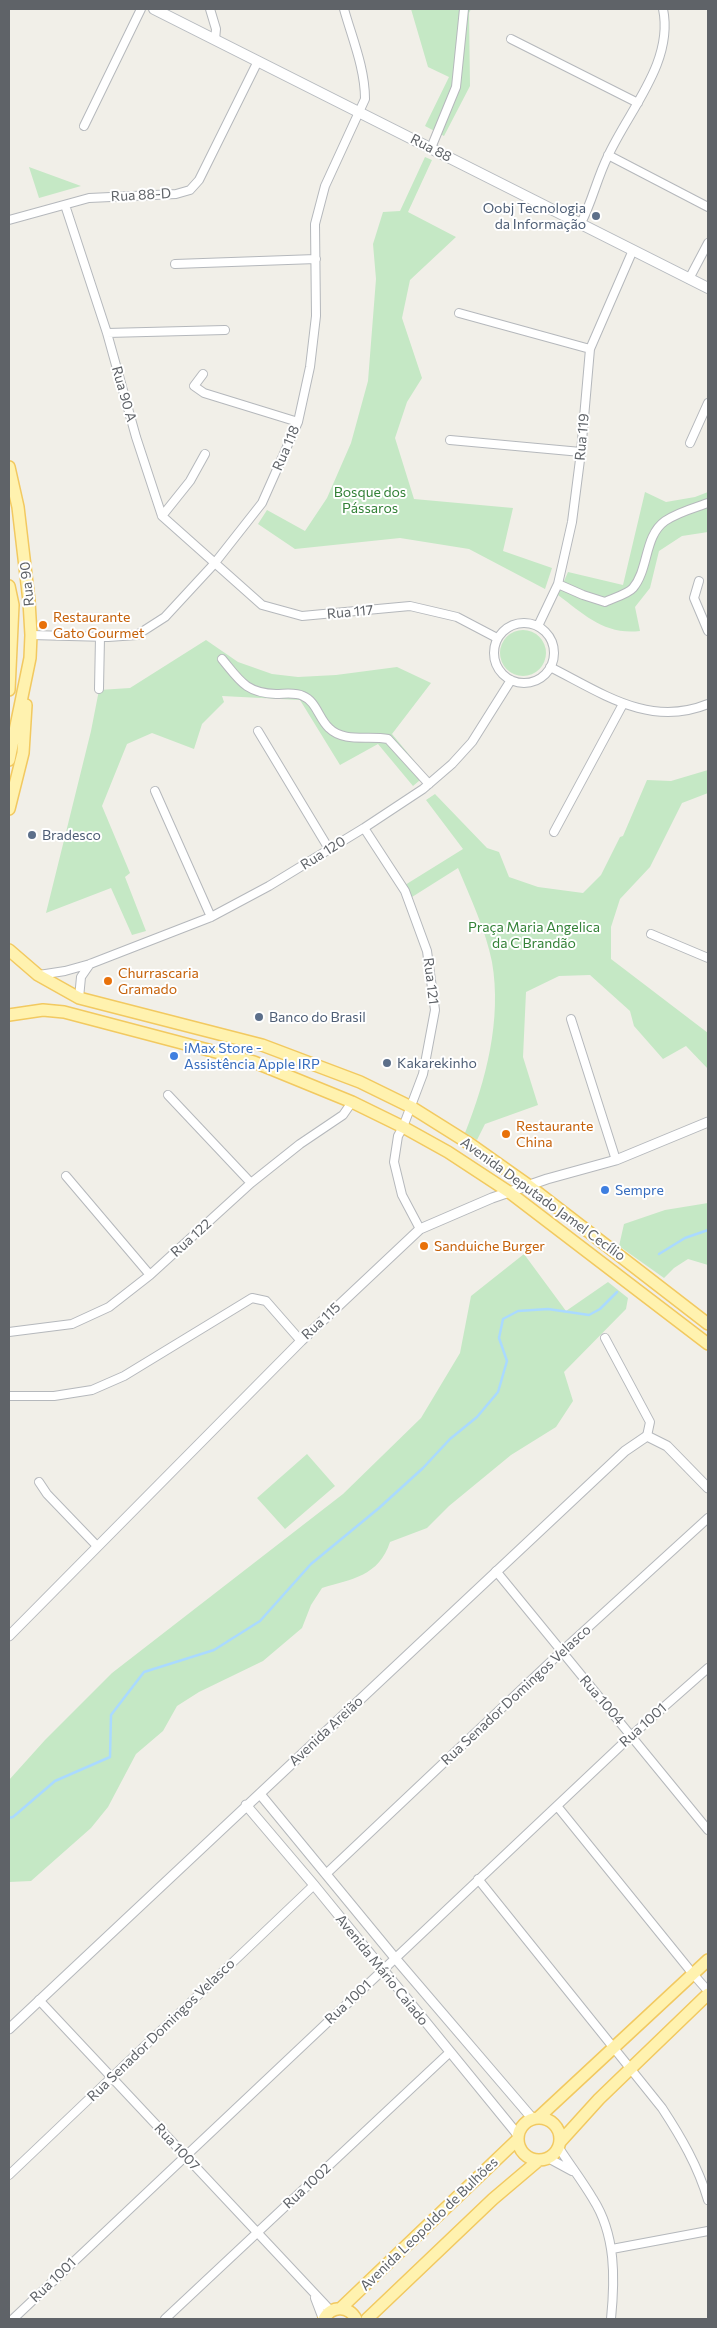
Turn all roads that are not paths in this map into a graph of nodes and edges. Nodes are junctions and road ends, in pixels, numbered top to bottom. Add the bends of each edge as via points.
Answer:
1 (140, 9) edge
2 (154, 9) edge
3 (344, 9) edge
4 (464, 9) edge
5 (663, 9) edge
6 (211, 12) edge
7 (205, 34) junction
8 (511, 39) dead end
9 (215, 40) junction
10 (258, 61) junction
11 (638, 103) junction
12 (359, 112) junction
13 (84, 126) dead end
14 (431, 148) junction
15 (608, 155) junction
16 (65, 205) junction
17 (708, 207) edge
18 (9, 220) edge
19 (581, 223) junction
20 (708, 243) edge
21 (633, 250) junction
22 (316, 259) junction
23 (175, 264) dead end
24 (689, 279) junction
25 (708, 288) edge
26 (459, 313) dead end
27 (225, 330) dead end
28 (107, 333) junction
29 (590, 349) junction
30 (203, 374) dead end
31 (708, 403) edge
32 (298, 422) junction
33 (450, 440) dead end
34 (690, 443) dead end
35 (581, 452) junction
36 (205, 454) dead end
37 (9, 467) edge
38 (708, 503) edge
39 (162, 516) junction
40 (214, 564) junction
41 (700, 581) dead end
42 (558, 584) junction
43 (9, 586) edge
44 (538, 626) junction
45 (708, 631) edge
46 (31, 635) junction
47 (100, 637) junction
48 (497, 638) junction
49 (10, 645) edge
50 (30, 658) junction
51 (222, 659) dead end
52 (550, 667) junction
53 (511, 680) junction
54 (99, 689) dead end
55 (9, 690) edge
56 (623, 704) junction
57 (708, 704) edge
58 (258, 731) dead end
59 (9, 760) edge
60 (429, 784) junction
61 (155, 792) dead end
62 (9, 809) edge
63 (364, 828) junction
64 (554, 832) dead end
65 (329, 849) junction
66 (211, 917) junction
67 (651, 934) dead end
68 (9, 950) edge
69 (708, 958) edge
70 (90, 964) junction
71 (38, 975) junction
72 (79, 998) junction
73 (9, 1015) edge
74 (570, 1019) dead end
75 (168, 1095) dead end
76 (352, 1102) junction
77 (411, 1107) junction
78 (708, 1122) edge
79 (403, 1127) junction
80 (616, 1160) junction
81 (66, 1176) dead end
82 (251, 1183) junction
83 (528, 1185) junction
84 (509, 1192) junction
85 (420, 1229) junction
86 (150, 1275) junction
87 (708, 1324) edge
88 (9, 1332) edge
89 (605, 1338) dead end
90 (301, 1341) junction
91 (708, 1344) edge
92 (9, 1396) edge
93 (647, 1436) junction
94 (38, 1482) dead end
95 (707, 1483) edge
96 (708, 1518) edge
97 (97, 1546) junction
98 (496, 1571) junction
99 (9, 1636) edge
100 (561, 1652) junction
101 (708, 1668) edge
102 (632, 1735) junction
103 (260, 1794) junction
104 (246, 1805) junction
105 (557, 1806) junction
106 (708, 1830) edge
107 (326, 1874) junction
108 (478, 1879) junction
109 (314, 1885) junction
110 (395, 1958) junction
111 (708, 1960) edge
112 (382, 1969) junction
113 (693, 1974) junction
114 (708, 1992) edge
115 (38, 2000) junction
116 (9, 2029) edge
117 (614, 2047) junction
118 (449, 2053) junction
119 (630, 2069) junction
120 (111, 2078) junction
121 (536, 2118) junction
122 (518, 2138) junction
123 (560, 2145) junction
124 (185, 2156) junction
125 (544, 2159) junction
126 (574, 2172) junction
127 (9, 2175) edge
128 (708, 2200) edge
129 (708, 2231) edge
130 (257, 2233) junction
131 (612, 2249) junction
132 (330, 2314) edge
133 (13, 2319) edge
134 (164, 2319) edge
135 (356, 2319) edge
136 (367, 2319) edge
137 (611, 2319) edge

1 - 13 street
2 - 7 main road, Rua 88
3 - 12 street, Rua 118 via 365,83 365,99
4 - 14 street via 456,87
5 - 11 street via 666,20 658,67
6 - 7 street via 210,27
6 - 9 street via 216,29
7 - 9 main road, Rua 88
8 - 11 street
9 - 10 main road, Rua 88
10 - 12 main road, Rua 88
10 - 16 street, Rua 88-D via 199,180 190,190 176,194 90,198
11 - 15 street
12 - 14 main road, Rua 88
12 - 22 street, Rua 118 via 325,186 316,224
14 - 19 main road, Rua 88
15 - 17 street
15 - 19 street
16 - 18 street, Rua 88-D
16 - 28 street, Rua 90 A
19 - 21 main road, Rua 88
20 - 24 street
21 - 24 main road, Rua 88
21 - 29 street, Rua 119
22 - 23 street
22 - 32 street, Rua 118 via 314,333
24 - 25 main road, Rua 88
26 - 29 street
27 - 28 street
28 - 39 street, Rua 90 A
29 - 35 street, Rua 119
30 - 32 street via 194,386 204,393
31 - 34 street
32 - 40 street, Rua 118 via 262,503
33 - 35 street
35 - 42 street, Rua 119 via 572,522
36 - 39 street via 190,481
37 - 46 main road, Rua 90 via 18,507
38 - 42 street via 663,522 651,539 647,558 633,588 605,602
39 - 40 street, Rua 90 A
40 - 47 street, Rua 118 via 165,617 151,626 137,634
40 - 48 street, Rua 117 via 262,605 302,616 410,606 457,617
41 - 45 street via 694,598
42 - 44 street, Rua 119
43 - 49 main road, Rua 90 via 13,605
44 - 48 street via 523,622 508,627
44 - 52 street via 550,637 554,652
46 - 47 street, Rua 118
46 - 50 main road, Rua 90
47 - 54 street
48 - 53 street via 493,654 498,670
49 - 55 main road, Rua 90
50 - 59 main road, Rua 90
50 - 62 main road via 23,753
51 - 60 street via 253,691 296,694 308,699 329,728 338,734 392,742
52 - 53 street via 540,678 526,683
52 - 56 street
53 - 60 street, Rua 120 via 472,742
56 - 57 street via 654,713 690,712
56 - 64 street
58 - 65 street
60 - 63 street, Rua 120
61 - 66 street
63 - 65 street, Rua 120
63 - 77 street, Rua 121 via 405,890 427,951 435,1010 423,1074
65 - 66 street, Rua 120
66 - 70 street, Rua 120
67 - 69 street
68 - 71 main road, Avenida Deputado Jamel Cecílio
70 - 71 street, Rua 120
70 - 72 street via 80,976
71 - 72 main road, Avenida Deputado Jamel Cecílio
72 - 77 main road, Avenida Deputado Jamel Cecílio via 262,1044 360,1082
73 - 76 main road, Avenida Deputado Jamel Cecílio via 44,1010 64,1012 254,1062
74 - 80 street
75 - 82 street
76 - 79 main road, Avenida Deputado Jamel Cecílio
76 - 82 street, Rua 122 via 343,1115
77 - 79 street, Rua 121
77 - 83 main road, Avenida Deputado Jamel Cecílio
78 - 80 street, Rua 115
79 - 84 main road, Avenida Deputado Jamel Cecílio
79 - 85 street, Rua 121 via 398,1136 394,1162 402,1195
80 - 83 street, Rua 115
81 - 86 street
82 - 86 street, Rua 122
83 - 84 street, Rua 115
83 - 87 main road, Avenida Deputado Jamel Cecílio
84 - 85 street, Rua 115
84 - 91 main road, Avenida Deputado Jamel Cecílio
85 - 90 street, Rua 115
86 - 88 street, Rua 122 via 108,1307 72,1324
89 - 93 street via 650,1422
90 - 92 street via 266,1301 252,1298 124,1376 92,1390 54,1396
90 - 97 street, Rua 115
93 - 95 street via 667,1446
93 - 98 street, Avenida Areião via 625,1451
94 - 97 street
96 - 100 street, Rua Senador Domingos Velasco
97 - 99 street, Rua 115
98 - 100 street, Rua 1004
98 - 103 street, Avenida Areião
100 - 102 street, Rua 1004
100 - 107 street, Rua Senador Domingos Velasco
101 - 102 street, Rua 1001
102 - 105 street, Rua 1001
102 - 106 street, Rua 1004
103 - 104 street, Avenida Areião
103 - 107 street, Avenida Mário Caiado
104 - 109 street, Avenida Mário Caiado
104 - 115 street, Avenida Areião
105 - 108 street, Rua 1001
105 - 113 street
107 - 110 street, Avenida Mário Caiado
108 - 110 street, Rua 1001
108 - 117 street
109 - 112 street, Avenida Mário Caiado
109 - 120 street, Rua Senador Domingos Velasco
110 - 112 street, Rua 1001
110 - 121 street, Avenida Mário Caiado
111 - 113 main road
112 - 118 street, Avenida Mário Caiado
112 - 124 street, Rua 1001
113 - 114 street
113 - 117 main road
114 - 119 main road
115 - 116 street, Avenida Areião
115 - 120 street, Rua 1007
117 - 119 street
117 - 121 main road
118 - 122 street, Avenida Mário Caiado
118 - 130 street, Rua 1002
119 - 123 main road via 577,2122
119 - 128 street via 662,2108 684,2142
120 - 124 street, Rua 1007
120 - 127 street, Rua Senador Domingos Velasco
121 - 122 main road via 522,2125
121 - 123 main road via 553,2122 558,2128
122 - 125 main road via 524,2154
122 - 132 main road, Avenida Leopoldo de Bulhões
123 - 125 main road
123 - 126 street
124 - 130 street, Rua 1007
124 - 133 street, Rua 1001
125 - 126 street
125 - 136 main road, Avenida Leopoldo de Bulhões via 493,2199
126 - 131 street via 594,2200
129 - 131 street
130 - 132 street, Rua 1007
130 - 134 street, Rua 1002
131 - 137 street via 614,2290
132 - 135 main road via 352,2313

